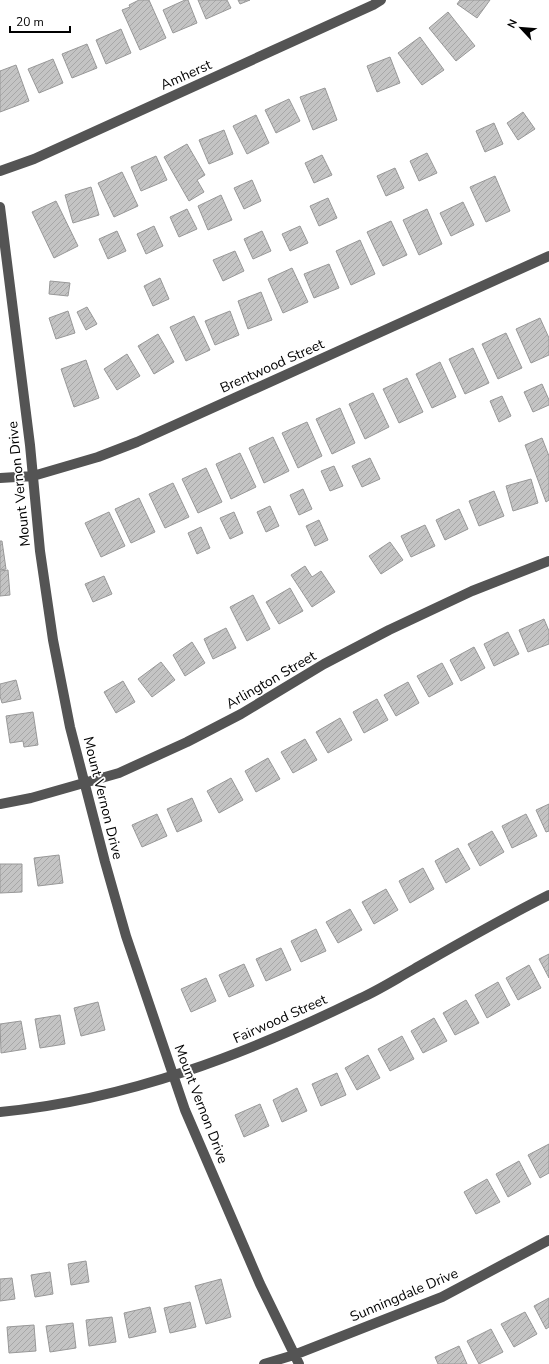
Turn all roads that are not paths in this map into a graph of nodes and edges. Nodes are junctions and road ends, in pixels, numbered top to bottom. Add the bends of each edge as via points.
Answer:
1 (381, 0) edge
2 (0, 171) edge
3 (0, 207) edge
4 (549, 256) edge
5 (33, 476) junction
6 (0, 478) edge
7 (549, 562) edge
8 (85, 783) junction
9 (0, 804) edge
10 (549, 895) edge
11 (173, 1076) junction
12 (0, 1112) edge
13 (549, 1240) edge
14 (296, 1360) edge
15 (264, 1364) edge

1 - 2 street, Amherst via 34,159
3 - 5 street, Mount Vernon Drive
4 - 5 street, Brentwood Street via 137,442 98,457
5 - 6 street, Brentwood Street
5 - 8 street, Mount Vernon Drive via 40,551 53,640 70,727
7 - 8 street, Arlington Street via 472,591 388,630 188,742 119,773
8 - 9 street, Arlington Street
8 - 11 street, Mount Vernon Drive via 126,936
10 - 11 street, Fairwood Street via 362,998 239,1053
11 - 12 street, Fairwood Street via 103,1095
11 - 14 street, Mount Vernon Drive via 260,1284
13 - 14 street, Sunningdale Drive via 442,1297
14 - 15 street, Sunningdale Drive

